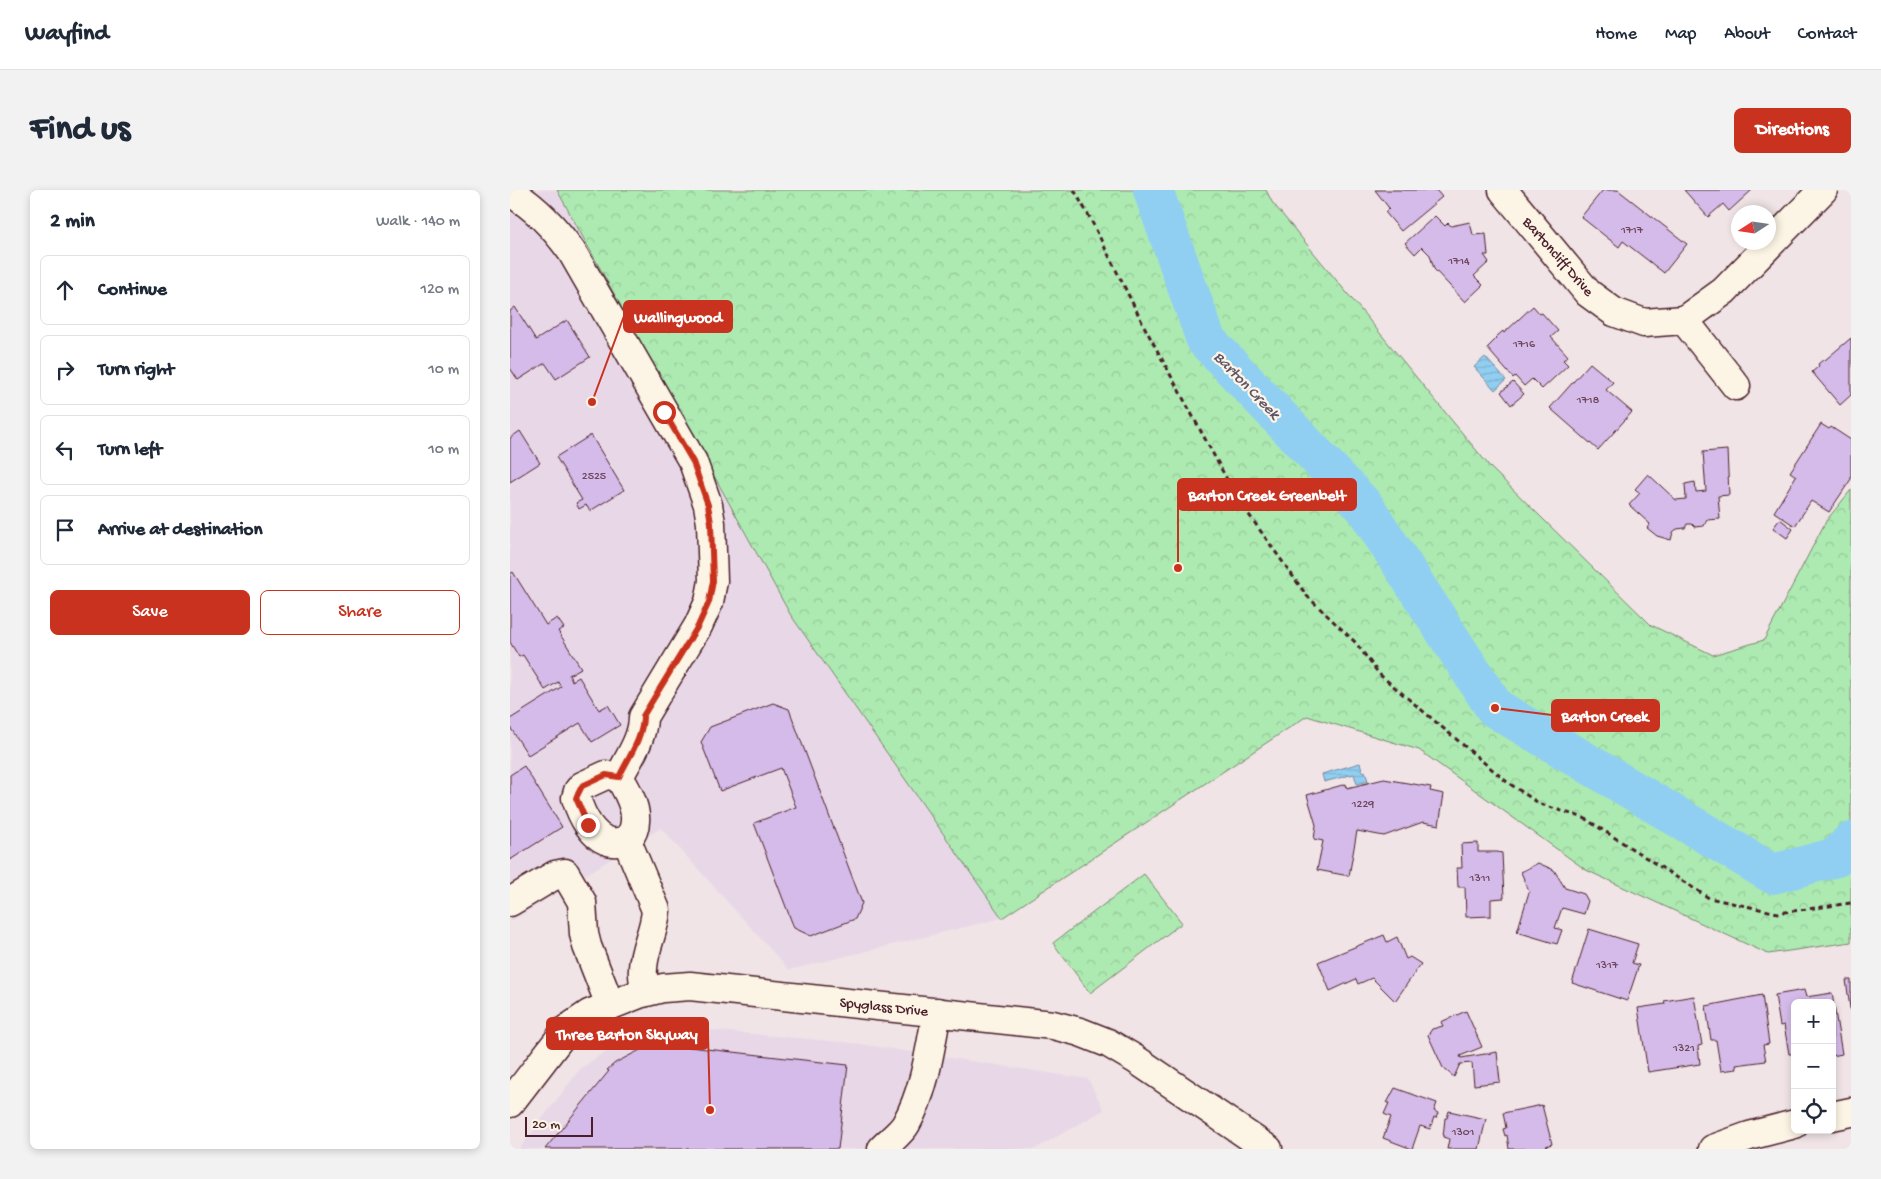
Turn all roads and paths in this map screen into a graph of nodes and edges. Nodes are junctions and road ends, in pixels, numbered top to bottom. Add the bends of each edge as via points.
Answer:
1 (1074, 190) edge
2 (1503, 190) edge
3 (1823, 190) edge
4 (510, 192) edge
5 (1684, 320) junction
6 (1736, 386) dead end
7 (619, 777) junction
8 (627, 841) junction
9 (510, 902) edge
10 (1851, 903) edge
11 (646, 992) junction
12 (610, 1005) junction
13 (937, 1012) junction
14 (510, 1103) edge
15 (1851, 1112) edge
16 (1836, 1115) edge
17 (1791, 1125) edge
18 (882, 1149) edge
19 (1268, 1149) edge
20 (1713, 1149) edge

1 - 10 path via 1237,498 1307,596 1356,643 1379,674 1507,782 1540,804 1584,818 1709,898 1778,913
2 - 5 street, Bartoncliff Drive via 1588,293 1614,312 1644,323
3 - 5 street via 1724,291
4 - 7 street via 548,222 572,252 693,462 708,505 713,554 709,602 698,626 643,716 640,736
5 - 6 street
7 - 8 street via 628,792 636,823
7 - 8 street via 606,775 582,786 576,798 588,825 596,834 612,842
8 - 11 street via 656,910 642,969
9 - 12 street via 555,875 566,873 582,902 587,946
11 - 12 street, Spyglass Drive
11 - 13 street, Spyglass Drive via 690,986
12 - 14 street, Spyglass Drive via 567,1029
13 - 18 street via 927,1065 916,1100 905,1126
13 - 19 street, Spyglass Drive via 1054,1025 1108,1043
15 - 16 street
17 - 20 street

